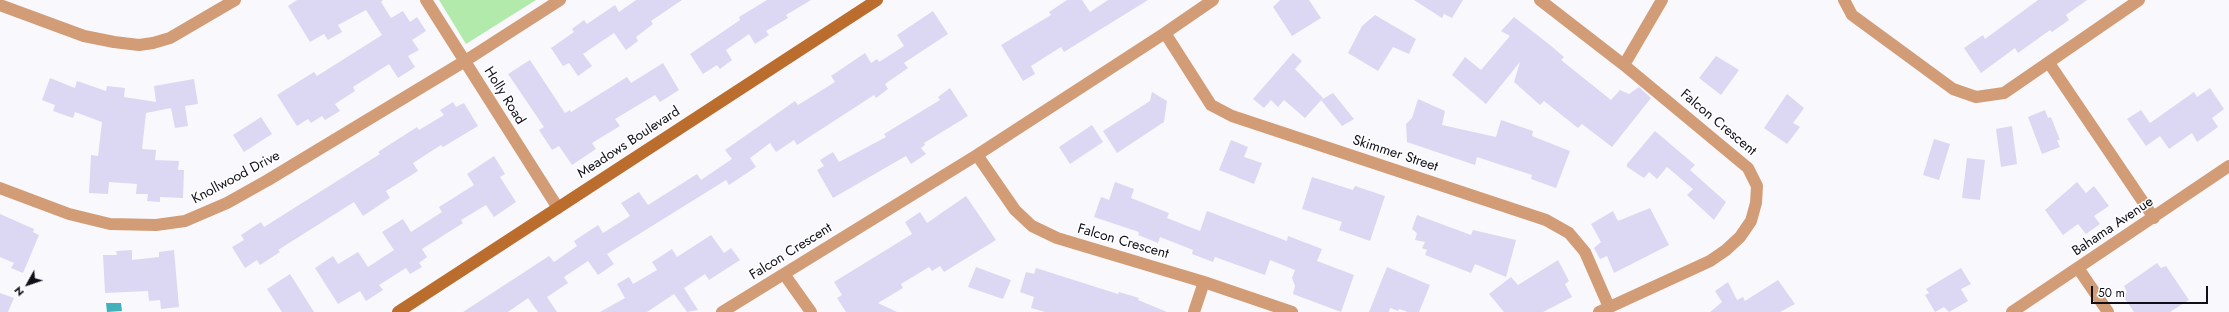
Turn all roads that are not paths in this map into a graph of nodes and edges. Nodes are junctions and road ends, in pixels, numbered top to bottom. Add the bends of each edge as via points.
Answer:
1 (426, 0) edge
2 (560, 0) edge
3 (876, 0) edge
4 (1213, 0) edge
5 (1540, 0) edge
6 (1662, 0) edge
7 (1844, 0) edge
8 (2139, 0) edge
9 (230, 1) edge
10 (0, 5) edge
11 (1165, 33) junction
12 (465, 61) junction
13 (2049, 63) junction
14 (1624, 65) junction
15 (977, 155) junction
16 (2229, 166) edge
17 (0, 188) edge
18 (558, 208) junction
19 (2154, 218) junction
20 (2078, 268) junction
21 (784, 274) junction
22 (1204, 282) junction
23 (1604, 310) edge
24 (398, 312) edge
25 (722, 312) edge
26 (811, 312) edge
27 (1194, 312) edge
28 (1292, 312) edge
29 (2012, 312) edge
30 (2108, 312) edge

1 - 12 street, Holly Road
2 - 12 street, Knollwood Drive
3 - 18 street, Meadows Boulevard
4 - 11 street, Falcon Crescent
5 - 14 street, Falcon Crescent
6 - 14 street
7 - 13 street via 1852,15 1953,89 1976,96 2004,93
8 - 13 street
9 - 10 street via 170,38 140,45 84,36
11 - 15 street, Falcon Crescent
11 - 23 street, Skimmer Street via 1211,105 1232,116 1546,220 1569,233 1585,252
12 - 17 street, Knollwood Drive via 234,199 185,221 156,225 110,224 69,214
12 - 18 street, Holly Road
13 - 19 street
14 - 23 street, Falcon Crescent via 1748,168 1757,186 1756,203 1751,221 1740,237 1726,250 1710,261
15 - 21 street, Falcon Crescent
15 - 22 street, Falcon Crescent via 1015,210 1032,226 1056,238
16 - 19 street, Bahama Avenue
18 - 24 street, Meadows Boulevard
19 - 20 street, Bahama Avenue
20 - 29 street, Bahama Avenue
20 - 30 street
21 - 25 street, Falcon Crescent
21 - 26 street
22 - 27 street
22 - 28 street, Falcon Crescent

